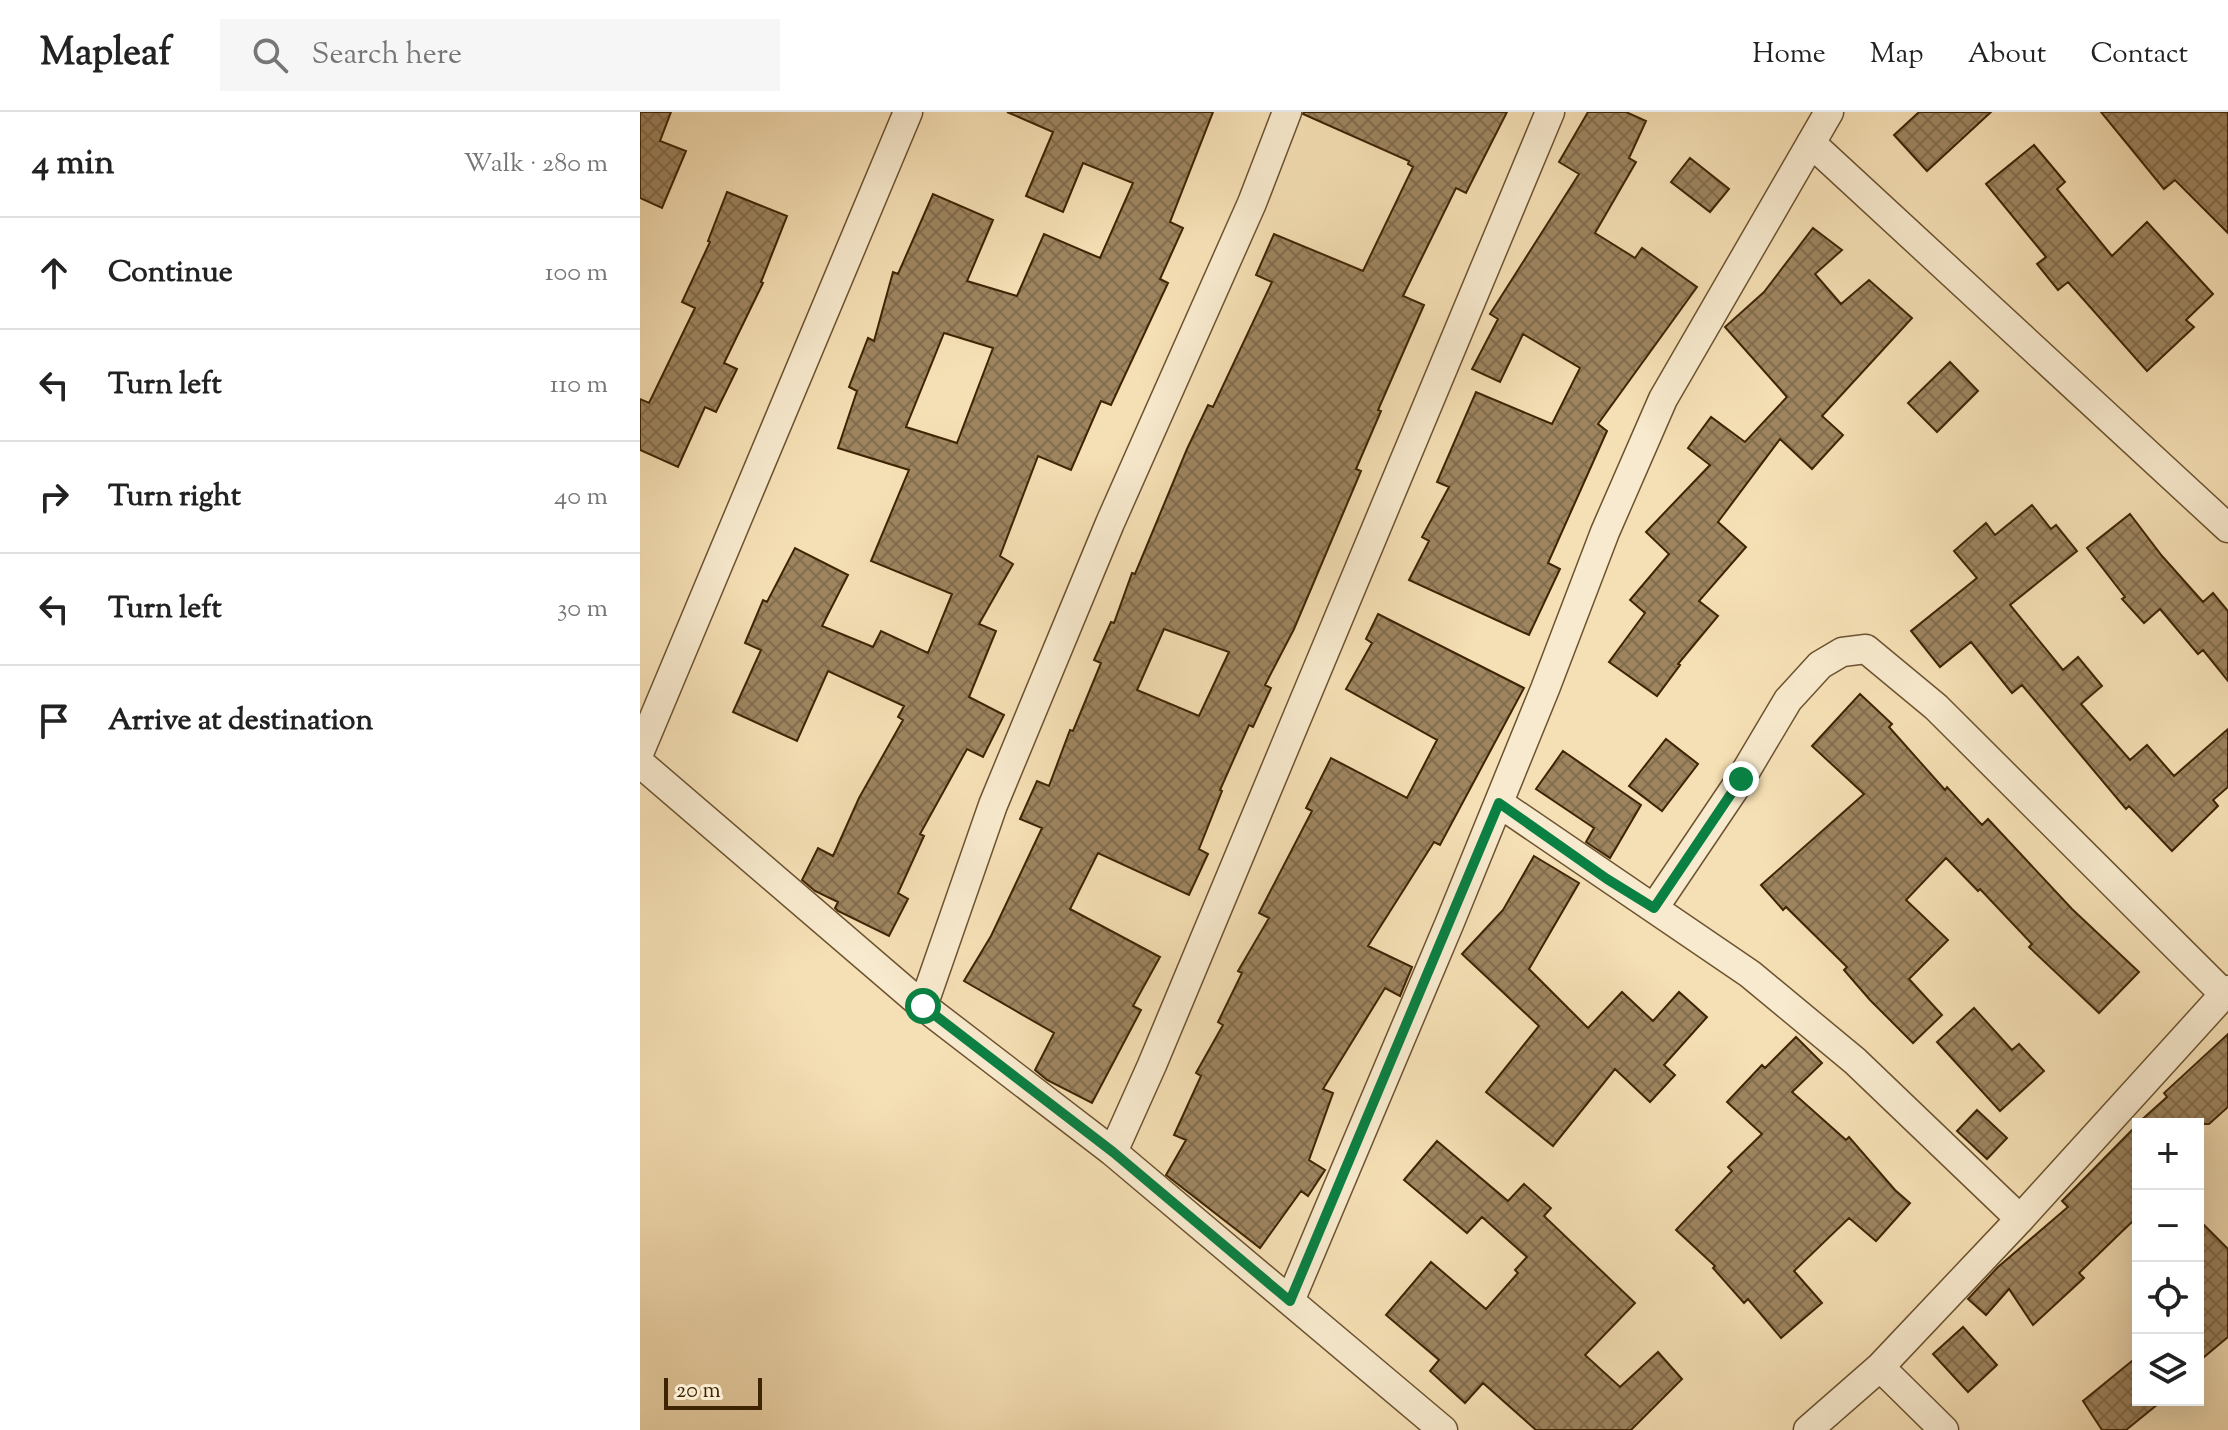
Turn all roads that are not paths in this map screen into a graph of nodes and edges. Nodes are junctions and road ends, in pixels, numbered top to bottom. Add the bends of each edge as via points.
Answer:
1 (908, 112) edge
2 (1287, 112) edge
3 (1550, 112) edge
4 (1829, 112) edge
5 (1811, 143) junction
6 (2228, 528) edge
7 (640, 751) edge
8 (640, 763) edge
9 (1499, 803) junction
10 (1654, 908) junction
11 (2226, 992) edge
12 (923, 1006) junction
13 (1113, 1152) junction
14 (2020, 1219) junction
15 (1290, 1301) junction
16 (1880, 1367) junction
17 (1443, 1430) edge
18 (1808, 1430) edge
19 (1944, 1430) edge

1 - 7 street
2 - 12 street via 993,805
3 - 13 street
4 - 5 street
5 - 6 street
5 - 9 street via 1663,399
8 - 12 street
9 - 10 street
9 - 15 street
10 - 11 street via 1788,700 1820,665 1842,652 1866,649 1936,707
10 - 14 street via 1750,974 1855,1061
11 - 14 street
12 - 13 street
13 - 15 street
14 - 16 street
15 - 17 street
16 - 18 street
16 - 19 street

